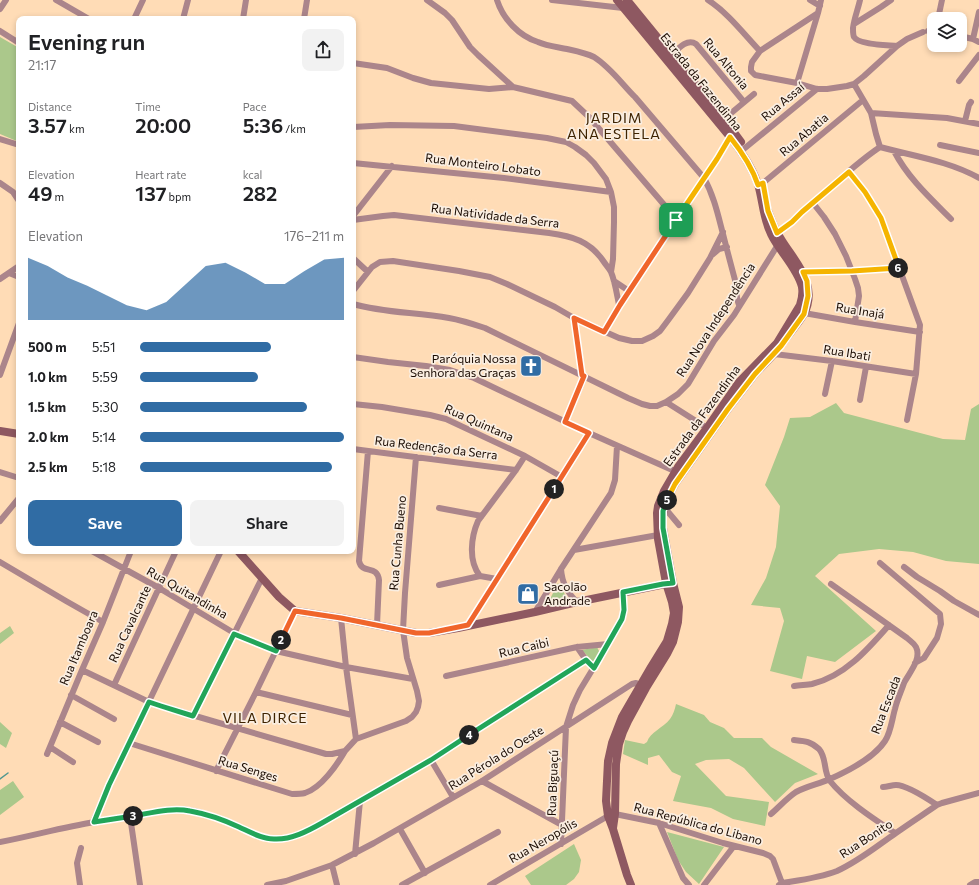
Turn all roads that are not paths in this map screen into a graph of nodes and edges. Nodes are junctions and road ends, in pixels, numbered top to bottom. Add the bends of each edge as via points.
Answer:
1 (6, 0) edge
2 (56, 0) edge
3 (143, 0) edge
4 (188, 0) edge
5 (246, 0) edge
6 (307, 0) edge
7 (427, 0) edge
8 (497, 0) edge
9 (552, 0) edge
10 (617, 0) edge
11 (627, 0) edge
12 (708, 0) edge
13 (810, 0) edge
14 (860, 0) edge
15 (891, 0) edge
16 (942, 0) edge
17 (820, 3) edge
18 (623, 8) junction
19 (0, 9) edge
20 (939, 12) edge
21 (979, 12) edge
22 (818, 14) junction
23 (84, 16) edge
24 (136, 16) edge
25 (184, 16) edge
26 (243, 16) edge
27 (304, 16) edge
28 (854, 24) junction
29 (978, 26) edge
30 (0, 31) edge
31 (927, 31) edge
32 (16, 41) edge
33 (976, 41) edge
34 (897, 46) junction
35 (760, 51) junction
36 (672, 55) junction
37 (979, 55) edge
38 (356, 63) edge
39 (959, 81) dead end
40 (797, 83) junction
41 (854, 84) junction
42 (513, 87) junction
43 (817, 89) junction
44 (754, 94) dead end
45 (863, 100) junction
46 (744, 102) junction
47 (971, 102) dead end
48 (871, 113) junction
49 (724, 119) junction
50 (965, 121) junction
51 (979, 124) edge
52 (356, 127) edge
53 (730, 137) junction
54 (0, 139) edge
55 (16, 144) edge
56 (940, 145) dead end
57 (880, 147) junction
58 (745, 148) junction
59 (894, 151) junction
60 (979, 153) edge
61 (356, 163) edge
62 (392, 166) junction
63 (849, 172) junction
64 (704, 178) junction
65 (979, 178) edge
66 (0, 183) edge
67 (760, 184) junction
68 (610, 192) junction
69 (16, 196) edge
70 (813, 203) junction
71 (356, 212) edge
72 (951, 219) dead end
73 (356, 220) edge
74 (676, 220) junction
75 (723, 233) junction
76 (779, 240) junction
77 (727, 247) junction
78 (612, 248) junction
79 (710, 258) junction
80 (602, 259) junction
81 (356, 261) edge
82 (16, 268) edge
83 (899, 268) junction
84 (852, 271) junction
85 (368, 272) junction
86 (611, 272) junction
87 (803, 272) junction
88 (9, 273) junction
89 (16, 276) edge
90 (0, 279) edge
91 (614, 281) junction
92 (356, 287) edge
93 (628, 291) junction
94 (737, 292) junction
95 (745, 296) junction
96 (740, 304) junction
97 (356, 305) edge
98 (620, 305) junction
99 (801, 311) junction
100 (574, 318) junction
101 (855, 322) junction
102 (16, 331) edge
103 (604, 332) junction
104 (920, 332) junction
105 (774, 354) junction
106 (356, 357) edge
107 (832, 361) junction
108 (866, 367) junction
109 (916, 374) junction
110 (0, 375) edge
111 (583, 376) junction
112 (825, 394) dead end
113 (860, 400) dead end
114 (666, 402) junction
115 (356, 404) edge
116 (907, 420) dead end
117 (565, 422) junction
118 (708, 428) junction
119 (0, 430) edge
120 (16, 433) edge
121 (589, 433) junction
122 (617, 446) junction
123 (356, 449) edge
124 (368, 451) junction
125 (525, 456) junction
126 (416, 457) junction
127 (516, 470) junction
128 (0, 472) edge
129 (678, 473) junction
130 (16, 477) edge
131 (562, 477) junction
132 (16, 502) edge
133 (13, 505) junction
134 (16, 507) edge
135 (664, 507) junction
136 (439, 508) dead end
137 (482, 516) junction
138 (0, 521) edge
139 (679, 525) dead end
140 (658, 535) junction
141 (574, 550) junction
142 (97, 554) edge
143 (130, 554) edge
144 (175, 554) edge
145 (221, 554) edge
146 (241, 554) edge
147 (0, 562) edge
148 (880, 563) dead end
149 (904, 567) dead end
150 (124, 569) junction
151 (561, 569) junction
152 (480, 576) junction
153 (262, 578) junction
154 (497, 579) junction
155 (670, 583) junction
156 (831, 584) dead end
157 (439, 585) dead end
158 (159, 588) junction
159 (623, 592) junction
160 (577, 602) junction
161 (194, 610) junction
162 (295, 611) junction
163 (535, 612) junction
164 (979, 615) edge
165 (341, 618) junction
166 (103, 622) junction
167 (377, 625) junction
168 (468, 625) junction
169 (889, 625) junction
170 (403, 630) junction
171 (234, 634) junction
172 (608, 644) junction
173 (577, 648) junction
174 (276, 651) junction
175 (586, 660) junction
176 (915, 663) junction
177 (346, 667) junction
178 (594, 668) junction
179 (82, 670) junction
180 (446, 676) dead end
181 (413, 679) junction
182 (114, 685) junction
183 (643, 686) junction
184 (794, 686) dead end
185 (256, 692) junction
186 (71, 695) junction
187 (149, 702) junction
188 (352, 715) junction
189 (193, 716) junction
190 (114, 719) dead end
191 (60, 722) junction
192 (566, 727) junction
193 (237, 728) junction
194 (356, 739) junction
195 (794, 740) dead end
196 (98, 742) dead end
197 (129, 743) junction
198 (50, 747) junction
199 (344, 751) junction
200 (47, 754) dead end
201 (431, 760) junction
202 (73, 762) dead end
203 (216, 771) junction
204 (830, 780) junction
205 (482, 781) junction
206 (883, 787) dead end
207 (979, 793) edge
208 (453, 797) junction
209 (360, 801) junction
210 (937, 805) junction
211 (771, 814) dead end
212 (611, 815) junction
213 (130, 816) junction
214 (94, 822) junction
215 (659, 823) junction
216 (562, 825) junction
217 (400, 829) junction
218 (498, 832) dead end
219 (895, 834) junction
220 (0, 842) edge
221 (561, 844) junction
222 (734, 846) junction
223 (81, 848) dead end
224 (355, 854) junction
225 (332, 866) junction
226 (425, 873) junction
227 (979, 882) edge
228 (780, 884) edge
229 (80, 885) edge
230 (140, 885) edge
231 (267, 885) edge
232 (337, 885) edge
233 (402, 885) edge
234 (490, 885) edge
235 (631, 885) edge
236 (689, 885) edge
237 (704, 885) edge
238 (970, 885) edge

1 - 19 street
2 - 23 street
3 - 24 street
4 - 25 street
5 - 26 street
6 - 27 street
7 - 42 street via 452,20 470,47
8 - 64 street via 505,16 527,37 537,42 593,56 602,63
9 - 18 street
10 - 18 main road, Estrada da Fazendinha
11 - 36 main road, Estrada da Fazendinha
12 - 35 street via 728,16
13 - 17 street
14 - 28 street
15 - 28 street
16 - 20 street
17 - 22 street
18 - 53 main road, Estrada da Fazendinha
21 - 29 street
22 - 35 street
22 - 40 street
28 - 34 street via 854,38 858,41
29 - 33 street
30 - 32 street
31 - 34 street
34 - 41 street
35 - 40 street via 752,62 751,71 755,75
36 - 46 street, Rua Altonia via 687,42 693,42
36 - 49 main road, Estrada da Fazendinha
37 - 39 street
38 - 42 street via 387,68 431,83 489,89
40 - 43 street
41 - 43 street
41 - 45 street
42 - 74 street via 572,101 594,123
43 - 58 street, Rua Assaí
44 - 46 street
45 - 48 street
45 - 67 street, Rua Abatia
46 - 49 street
47 - 50 street
48 - 50 street
48 - 57 street
49 - 58 main road, Estrada da Fazendinha
50 - 51 street
52 - 68 street via 448,126 559,140 586,155 594,163 606,179
53 - 64 street
53 - 67 main road, Estrada da Fazendinha
54 - 55 street
56 - 60 street
57 - 59 street
57 - 63 street
58 - 67 main road, Estrada da Fazendinha via 756,166
59 - 65 street via 946,164
59 - 72 street via 913,179
61 - 62 street, Rua Monteiro Lobato
62 - 68 street, Rua Monteiro Lobato
62 - 71 street
63 - 70 street
63 - 83 street via 881,218
64 - 74 street
64 - 75 street via 712,194
66 - 69 street
67 - 76 main road, Estrada da Fazendinha
67 - 76 main road, Estrada da Fazendinha via 766,221 772,235
68 - 78 street via 614,207
70 - 76 street via 792,222
70 - 84 street via 835,234
73 - 80 street, Rua Natividade da Serra via 394,215 562,235 583,242
74 - 93 street
75 - 77 street
75 - 79 street
76 - 87 main road, Estrada da Fazendinha
76 - 95 street, Rua Nova Independência
76 - 99 main road, Estrada da Fazendinha via 802,288
77 - 79 street via 719,249
77 - 94 street
78 - 80 street
78 - 86 street
79 - 103 street via 669,320 653,336 642,341 632,341
80 - 86 street, Rua Natividade da Serra
81 - 85 street
82 - 88 street
83 - 84 street
83 - 104 street via 920,325
84 - 87 street
84 - 101 street via 859,296
85 - 92 street
85 - 100 street via 380,262 393,261 490,277 530,294
86 - 91 street, Rua Natividade da Serra
87 - 99 main road, Estrada da Fazendinha via 807,281 808,296
88 - 89 street
88 - 90 street
91 - 93 street
91 - 98 street, Rua Natividade da Serra
93 - 98 street
94 - 95 street
94 - 96 street
95 - 96 street, Rua Nova Independência
96 - 114 street, Rua Nova Independência via 688,384
97 - 111 street, Rua Nova Independência via 477,325
98 - 103 street
99 - 101 street, Rua Inajá
99 - 105 main road, Estrada da Fazendinha
99 - 118 main road, Estrada da Fazendinha via 777,343 739,382
100 - 103 street
100 - 111 street
101 - 104 street, Rua Inajá
102 - 110 street
104 - 109 street
105 - 107 street, Rua Ibati
105 - 129 main road, Estrada da Fazendinha via 742,390
106 - 117 street via 457,372
107 - 108 street, Rua Ibati
107 - 112 street
108 - 109 street, Rua Ibati
108 - 113 street
109 - 116 street
111 - 114 street, Rua Nova Independência via 642,404 657,406
111 - 117 street
114 - 118 street
115 - 125 street, Rua Quintana via 430,414 458,424
117 - 121 street
118 - 129 main road, Estrada da Fazendinha
119 - 120 main road
121 - 122 street
121 - 131 street
122 - 129 street
122 - 141 street via 615,480 611,493
123 - 124 street, Rua Redenção da Serra
124 - 126 street, Rua Redenção da Serra
124 - 167 street via 359,561 361,567 379,574
125 - 127 street
125 - 131 street, Rua Quintana
126 - 127 street, Rua Redenção da Serra
126 - 170 street, Rua Cunha Bueno
127 - 137 street
128 - 130 street
129 - 135 main road, Estrada da Fazendinha
129 - 140 main road, Estrada da Fazendinha via 664,491 658,506
131 - 154 street
132 - 133 street
133 - 134 street
133 - 138 street
135 - 139 street
135 - 155 main road, Estrada da Fazendinha via 663,528
136 - 137 street
137 - 152 street via 475,529 472,544 474,564
140 - 141 street
140 - 155 main road, Estrada da Fazendinha
141 - 151 street
142 - 150 street, Rua Quitandinha
143 - 150 street, Rua Itamboara
144 - 158 street, Rua Cavalcante
145 - 161 street
146 - 153 main road
147 - 166 street
148 - 176 street via 940,614 941,624 937,638 924,658
149 - 164 street
150 - 158 street, Rua Quitandinha
150 - 166 street, Rua Itamboara
151 - 160 street via 564,585
151 - 163 street
152 - 154 street
152 - 157 street
153 - 162 main road
153 - 171 street
154 - 168 street
155 - 159 main road
155 - 183 main road, Estrada da Fazendinha via 679,607 678,628 667,654
156 - 169 street, Rua Escada
158 - 161 street, Rua Quitandinha
158 - 182 street, Rua Cavalcante
159 - 160 main road
159 - 172 street, Rua Biguaçú via 622,619
160 - 163 main road
161 - 171 street, Rua Quitandinha
161 - 187 street
162 - 165 main road
162 - 174 street
163 - 168 main road
165 - 167 main road
165 - 177 street
166 - 179 street, Rua Itamboara
167 - 170 main road
168 - 170 main road via 429,633
169 - 176 street, Rua Escada via 914,644 918,652
169 - 184 street via 842,671 825,680
170 - 181 street, Rua Cunha Bueno
171 - 174 street, Rua Quitandinha
171 - 189 street
172 - 173 street, Rua Caibi
172 - 178 street, Rua Biguaçú
173 - 175 street
173 - 180 street, Rua Caibi
174 - 177 street, Rua Quitandinha
174 - 185 street
175 - 178 street
175 - 201 street
176 - 204 street, Rua Escada via 899,696 885,741 870,757
177 - 181 street, Rua Quitandinha
177 - 188 street
178 - 192 street, Rua Biguaçú via 580,690
179 - 182 street
179 - 186 street, Rua Itamboara
181 - 194 street, Rua Cunha Bueno via 419,701 412,717
182 - 187 street
183 - 192 street, Rua Pérola do Oeste via 632,684
183 - 212 main road, Estrada da Fazendinha via 619,744
185 - 188 street
185 - 193 street
186 - 190 street
186 - 191 street, Rua Itamboara
187 - 189 street
187 - 197 street
188 - 194 street
189 - 193 street
191 - 196 street
191 - 198 street, Rua Itamboara
192 - 205 street, Rua Pérola do Oeste
192 - 216 street, Rua Biguaçú
193 - 199 street via 326,754
193 - 203 street
194 - 199 street, Rua Senges
195 - 204 street via 810,742 820,751
197 - 203 street, Rua Senges
197 - 214 street
198 - 200 street, Rua Itamboara
198 - 202 street
199 - 203 street, Rua Senges via 324,779 307,792 299,794
201 - 208 street
201 - 209 street
204 - 211 street, Rua Escada via 796,792
204 - 219 street via 846,797
205 - 208 street, Rua Pérola do Oeste
205 - 216 street
206 - 210 street via 902,786
207 - 210 street, Rua Bonito
208 - 217 street, Rua Pérola do Oeste
209 - 213 street via 306,831 275,840 190,810 179,809
209 - 224 street
210 - 219 street, Rua Bonito
212 - 215 street, Rua República do Libano
212 - 221 street, Rua Neropólis
212 - 235 main road, Estrada da Fazendinha
213 - 214 street
213 - 230 street
214 - 220 street
215 - 222 street, Rua República do Libano
215 - 236 street via 683,878
216 - 221 street, Rua Biguaçú
217 - 224 street, Rua Pérola do Oeste
217 - 226 street
218 - 226 street
219 - 228 street, Rua Bonito via 880,846 836,871
221 - 234 street, Rua Neropólis
222 - 228 street, Rua República do Libano via 756,850 774,859
222 - 237 street
223 - 229 street via 77,863
224 - 225 street, Rua Pérola do Oeste
225 - 231 street, Rua Pérola do Oeste
225 - 232 street
226 - 233 street
227 - 238 street

